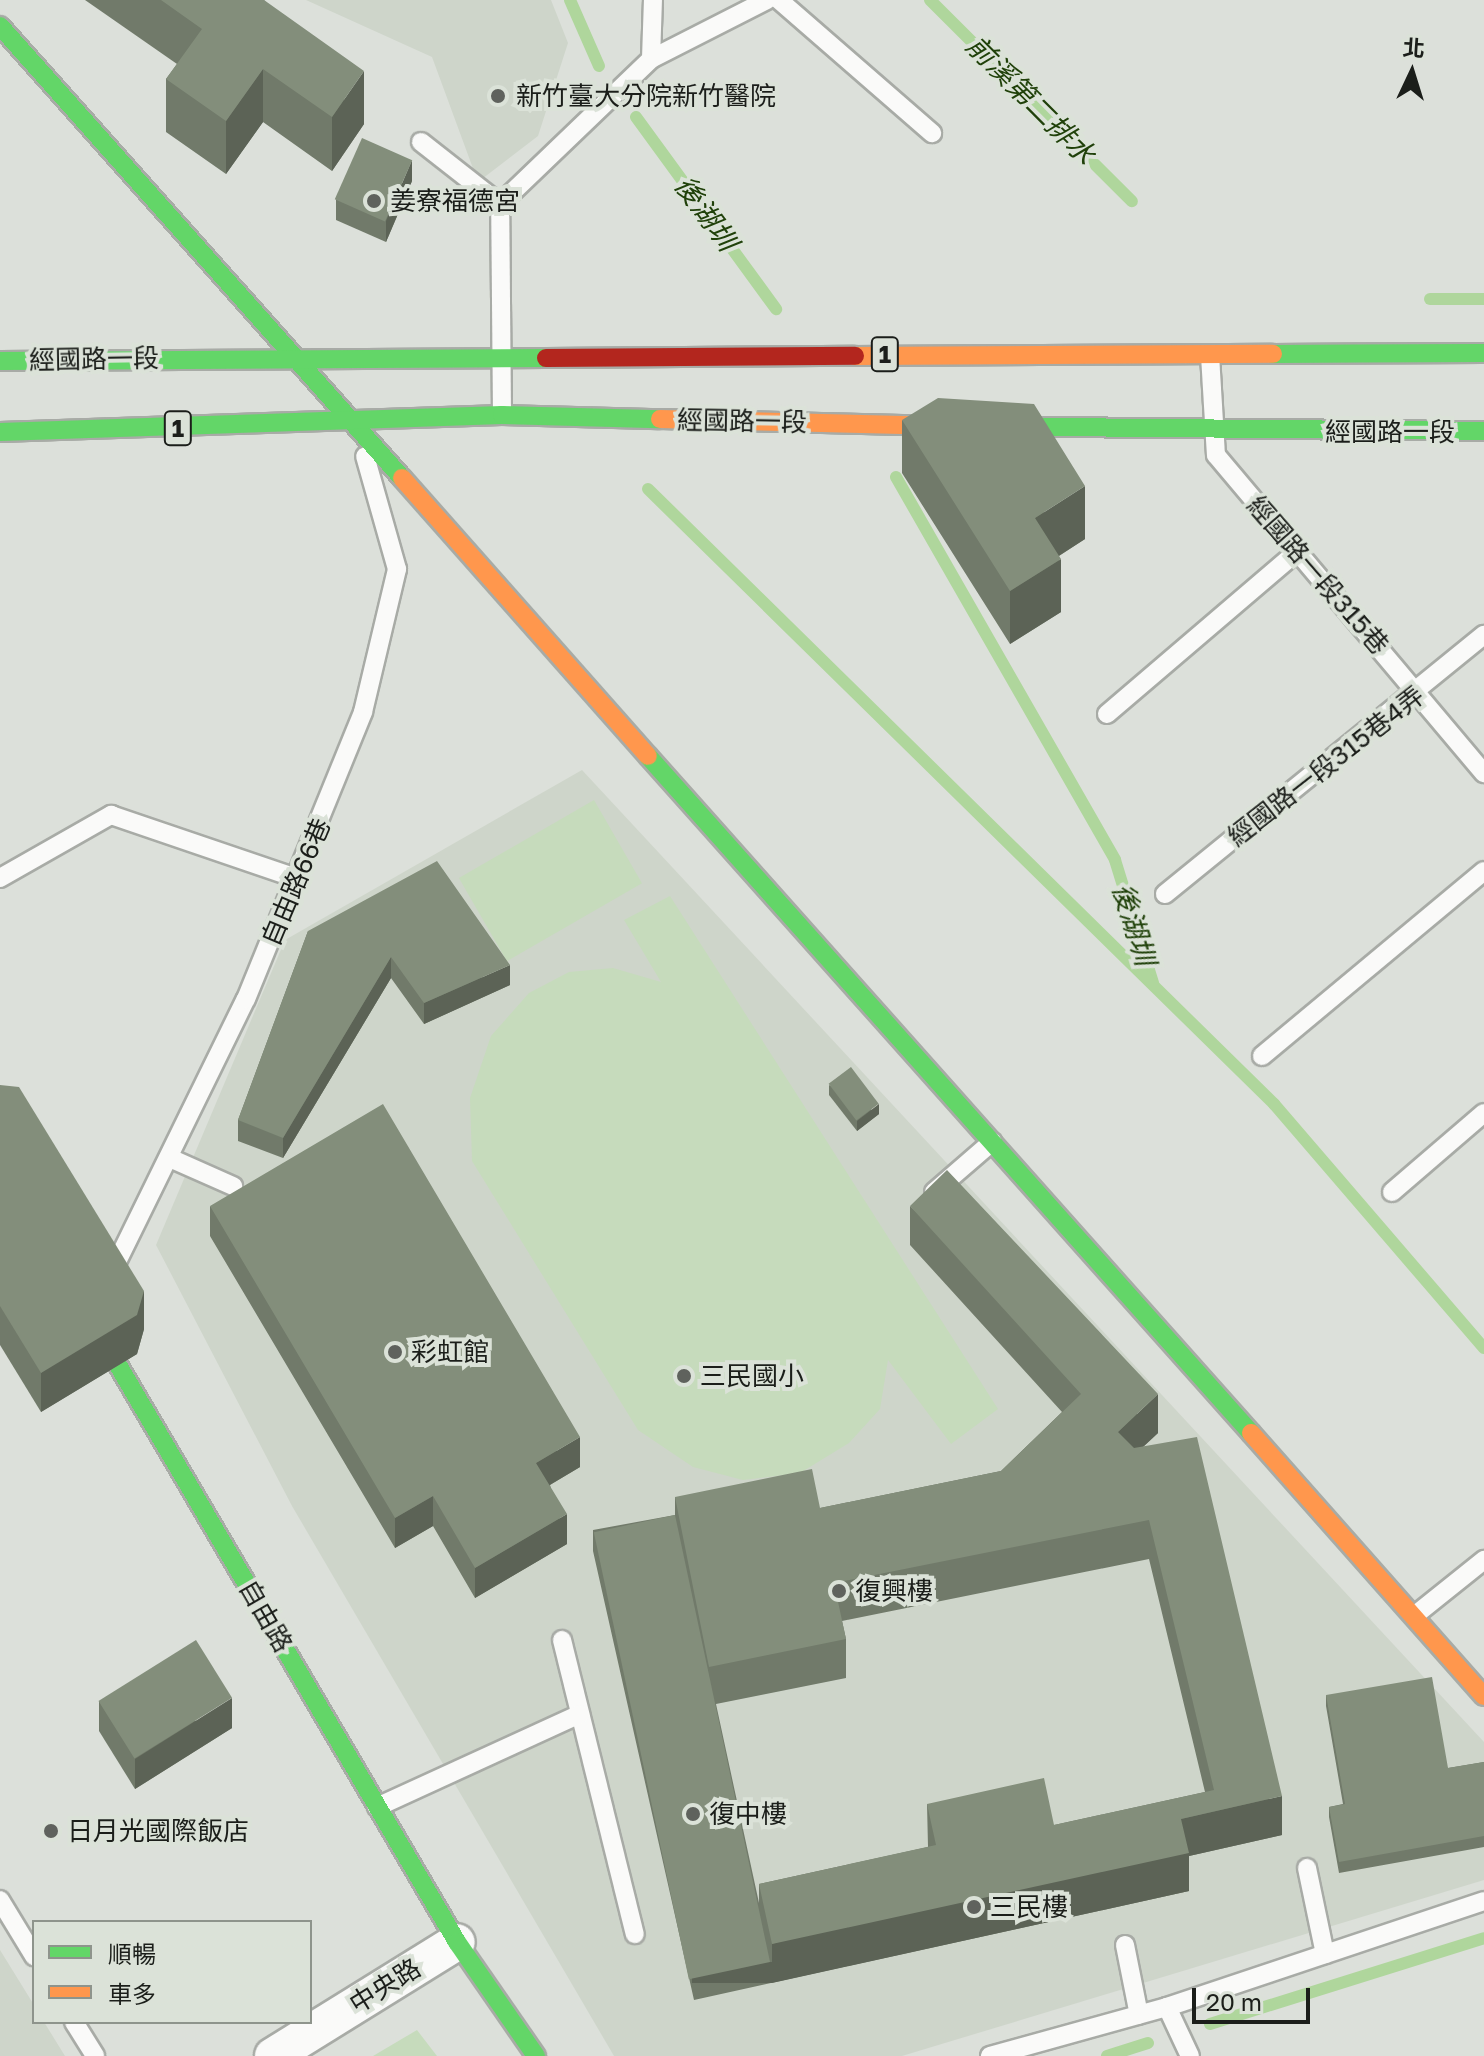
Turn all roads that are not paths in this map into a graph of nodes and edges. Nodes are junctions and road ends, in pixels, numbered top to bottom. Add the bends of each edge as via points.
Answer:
1 (653, 0) edge
2 (767, 0) edge
3 (779, 0) edge
4 (0, 26) edge
5 (651, 59) junction
6 (932, 133) dead end
7 (421, 142) dead end
8 (500, 204) junction
9 (499, 353) junction
10 (1484, 353) edge
11 (286, 355) junction
12 (1210, 355) junction
13 (0, 361) edge
14 (502, 415) junction
15 (356, 424) junction
16 (1484, 431) edge
17 (0, 432) edge
18 (1211, 433) junction
19 (1299, 550) junction
20 (1484, 635) edge
21 (1419, 693) junction
22 (1107, 714) dead end
23 (1484, 773) edge
24 (1484, 871) edge
25 (0, 878) edge
26 (299, 879) junction
27 (1165, 894) dead end
28 (1262, 1056) dead end
29 (1484, 1113) edge
30 (992, 1142) junction
31 (172, 1159) junction
32 (233, 1186) dead end
33 (1392, 1192) dead end
34 (928, 1197) edge
35 (73, 1290) edge
36 (97, 1302) junction
37 (1484, 1560) edge
38 (1414, 1616) junction
39 (562, 1640) dead end
40 (1484, 1696) edge
41 (580, 1714) junction
42 (377, 1807) junction
43 (1307, 1868) dead end
44 (0, 1900) edge
45 (1484, 1901) edge
46 (635, 1934) dead end
47 (457, 1942) junction
48 (1125, 1945) dead end
49 (32, 1953) edge
50 (1325, 1954) junction
51 (1167, 2007) junction
52 (1139, 2015) junction
53 (75, 2024) edge
54 (95, 2056) edge
55 (273, 2056) edge
56 (536, 2056) edge
57 (990, 2056) edge
58 (1190, 2056) edge

1 - 5 lane
2 - 5 lane
3 - 6 lane
4 - 11 street
5 - 8 lane
7 - 8 lane
8 - 9 lane
9 - 11 street, 經國路一段 / 1
9 - 12 street, 經國路一段 / 1
9 - 14 lane
10 - 12 street, 經國路一段 / 1
11 - 13 street, 經國路一段 / 1
11 - 15 street
12 - 18 lane, 經國路一段315巷
14 - 15 street, 經國路一段 / 1
14 - 18 street, 經國路一段 / 1
15 - 17 street, 經國路一段 / 1
15 - 26 lane, 自由路66巷 via 397,569 395,602
15 - 30 street
16 - 18 street, 經國路一段 / 1
18 - 19 lane, 經國路一段315巷 via 1224,466
19 - 21 lane, 經國路一段315巷
19 - 22 lane
20 - 21 lane, 經國路一段315巷4弄
21 - 23 lane, 經國路一段315巷
21 - 27 lane, 經國路一段315巷4弄
24 - 28 lane
25 - 26 lane via 111,815
26 - 31 lane, 自由路66巷
29 - 33 lane
30 - 34 lane
30 - 38 street
31 - 32 lane
31 - 36 lane, 自由路66巷
35 - 36 street, 自由路
36 - 42 street, 自由路
37 - 38 lane
38 - 40 street
39 - 41 lane
41 - 42 lane
41 - 46 lane
42 - 47 street, 自由路
43 - 50 lane
44 - 49 lane
45 - 50 lane
47 - 55 street, 中央路
47 - 56 street, 自由路
48 - 52 lane
50 - 51 lane
51 - 52 lane
51 - 58 lane
52 - 57 lane
53 - 54 lane

